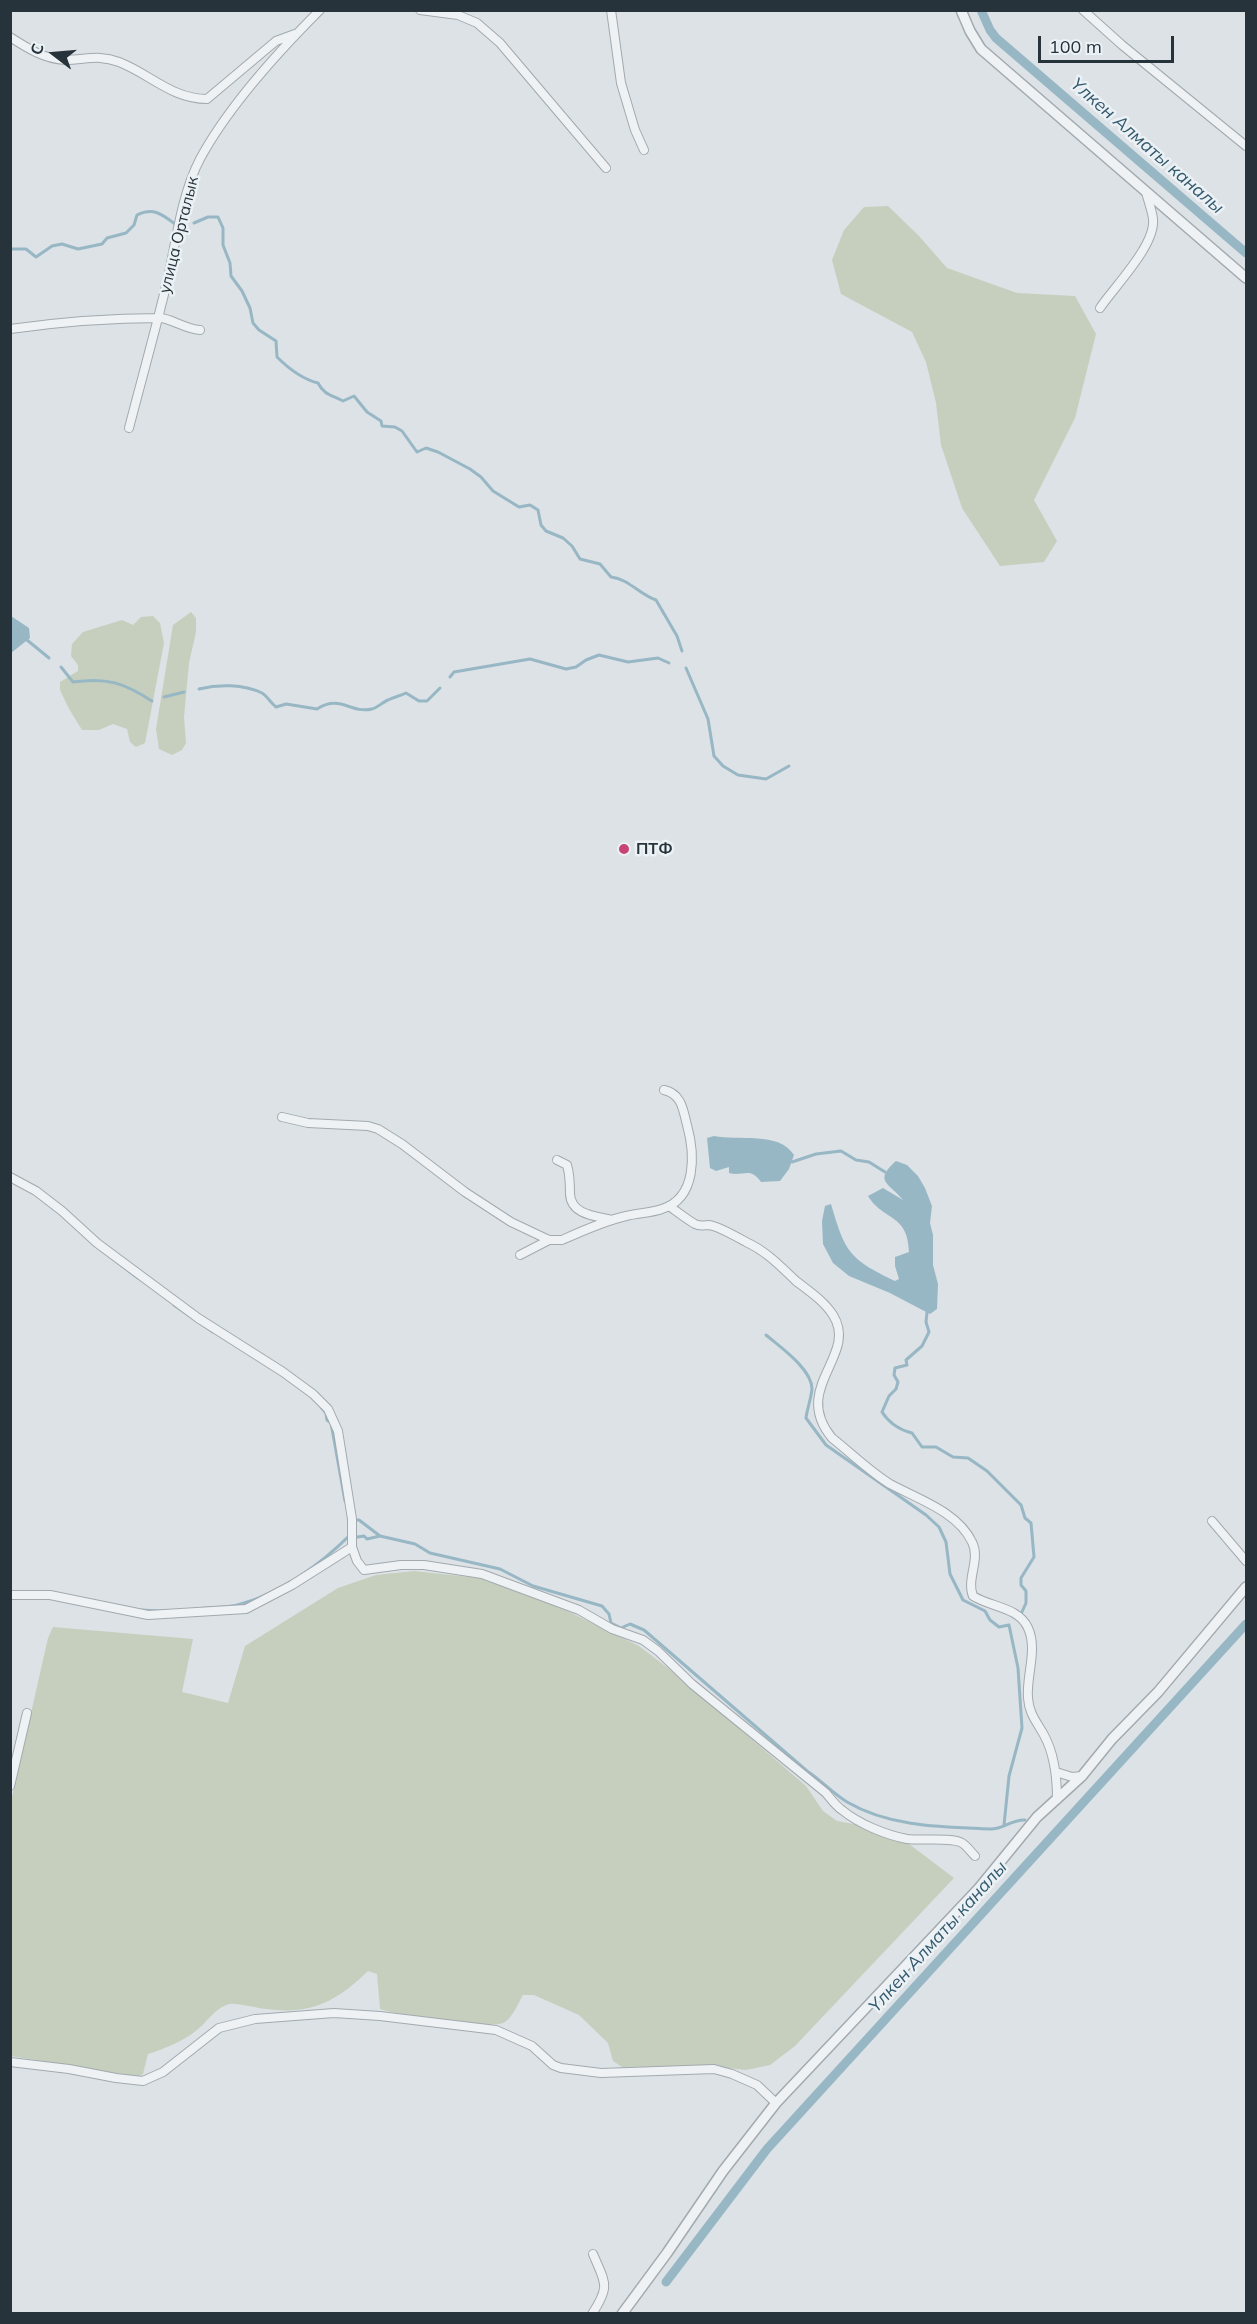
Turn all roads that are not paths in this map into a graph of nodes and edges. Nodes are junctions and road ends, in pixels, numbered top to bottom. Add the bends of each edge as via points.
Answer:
1 (320, 10) edge
2 (420, 10) edge
3 (611, 10) edge
4 (961, 10) edge
5 (1083, 10) edge
6 (296, 34) junction
7 (10, 37) edge
8 (1246, 145) edge
9 (644, 150) dead end
10 (606, 168) dead end
11 (1146, 192) junction
12 (1246, 278) edge
13 (1100, 308) dead end
14 (158, 319) junction
15 (10, 329) edge
16 (200, 330) dead end
17 (129, 428) dead end
18 (664, 1090) dead end
19 (282, 1117) dead end
20 (557, 1160) dead end
21 (10, 1177) edge
22 (669, 1206) junction
23 (613, 1220) junction
24 (549, 1240) junction
25 (520, 1254) dead end
26 (1212, 1521) dead end
27 (352, 1547) junction
28 (1246, 1561) edge
29 (1246, 1587) edge
30 (10, 1595) edge
31 (27, 1713) dead end
32 (1056, 1772) junction
33 (1082, 1776) junction
34 (10, 1786) edge
35 (1057, 1799) junction
36 (975, 1856) dead end
37 (10, 2062) edge
38 (776, 2103) junction
39 (593, 2254) dead end
40 (592, 2313) edge
41 (622, 2313) edge

1 - 6 street, улица Орталык
2 - 10 street via 458,15 477,23 500,43
3 - 9 street via 621,83
4 - 11 street via 981,49
5 - 8 street
6 - 7 street via 276,41 207,99 168,90 121,63 93,56 49,58
6 - 14 street, улица Орталык via 226,117 200,160 182,216
11 - 12 street
11 - 13 street via 1153,220 1151,232 1138,257
14 - 15 street via 78,320
14 - 16 street
14 - 17 street, улица Орталык
18 - 22 street via 680,1101 692,1162 683,1194
19 - 24 street via 378,1129 465,1192
20 - 23 street via 567,1165 570,1197 580,1211
21 - 27 street via 36,1191 97,1243 198,1318 283,1372 328,1409 338,1431 352,1519
22 - 23 street
22 - 32 street via 698,1226 709,1225 764,1251 832,1313 840,1329 837,1349 817,1403 826,1431 889,1483 953,1519 966,1532 974,1547 973,1596 1019,1617 1028,1628 1029,1707 1045,1736
23 - 24 street via 562,1240
24 - 25 street
26 - 28 street
27 - 30 street via 246,1609 148,1615 50,1595
27 - 36 street via 364,1570 424,1565 482,1574 579,1610 612,1629 643,1640 826,1793 842,1811 881,1831 906,1838 955,1840
29 - 33 street
31 - 34 street
32 - 33 street
32 - 35 street
33 - 35 street
35 - 38 street via 1019,1836 979,1888
37 - 38 street via 143,2080 163,2072 228,2024 334,2013 496,2030 532,2046 561,2068 601,2073 714,2069 757,2085
38 - 41 street
39 - 40 street via 605,2288

